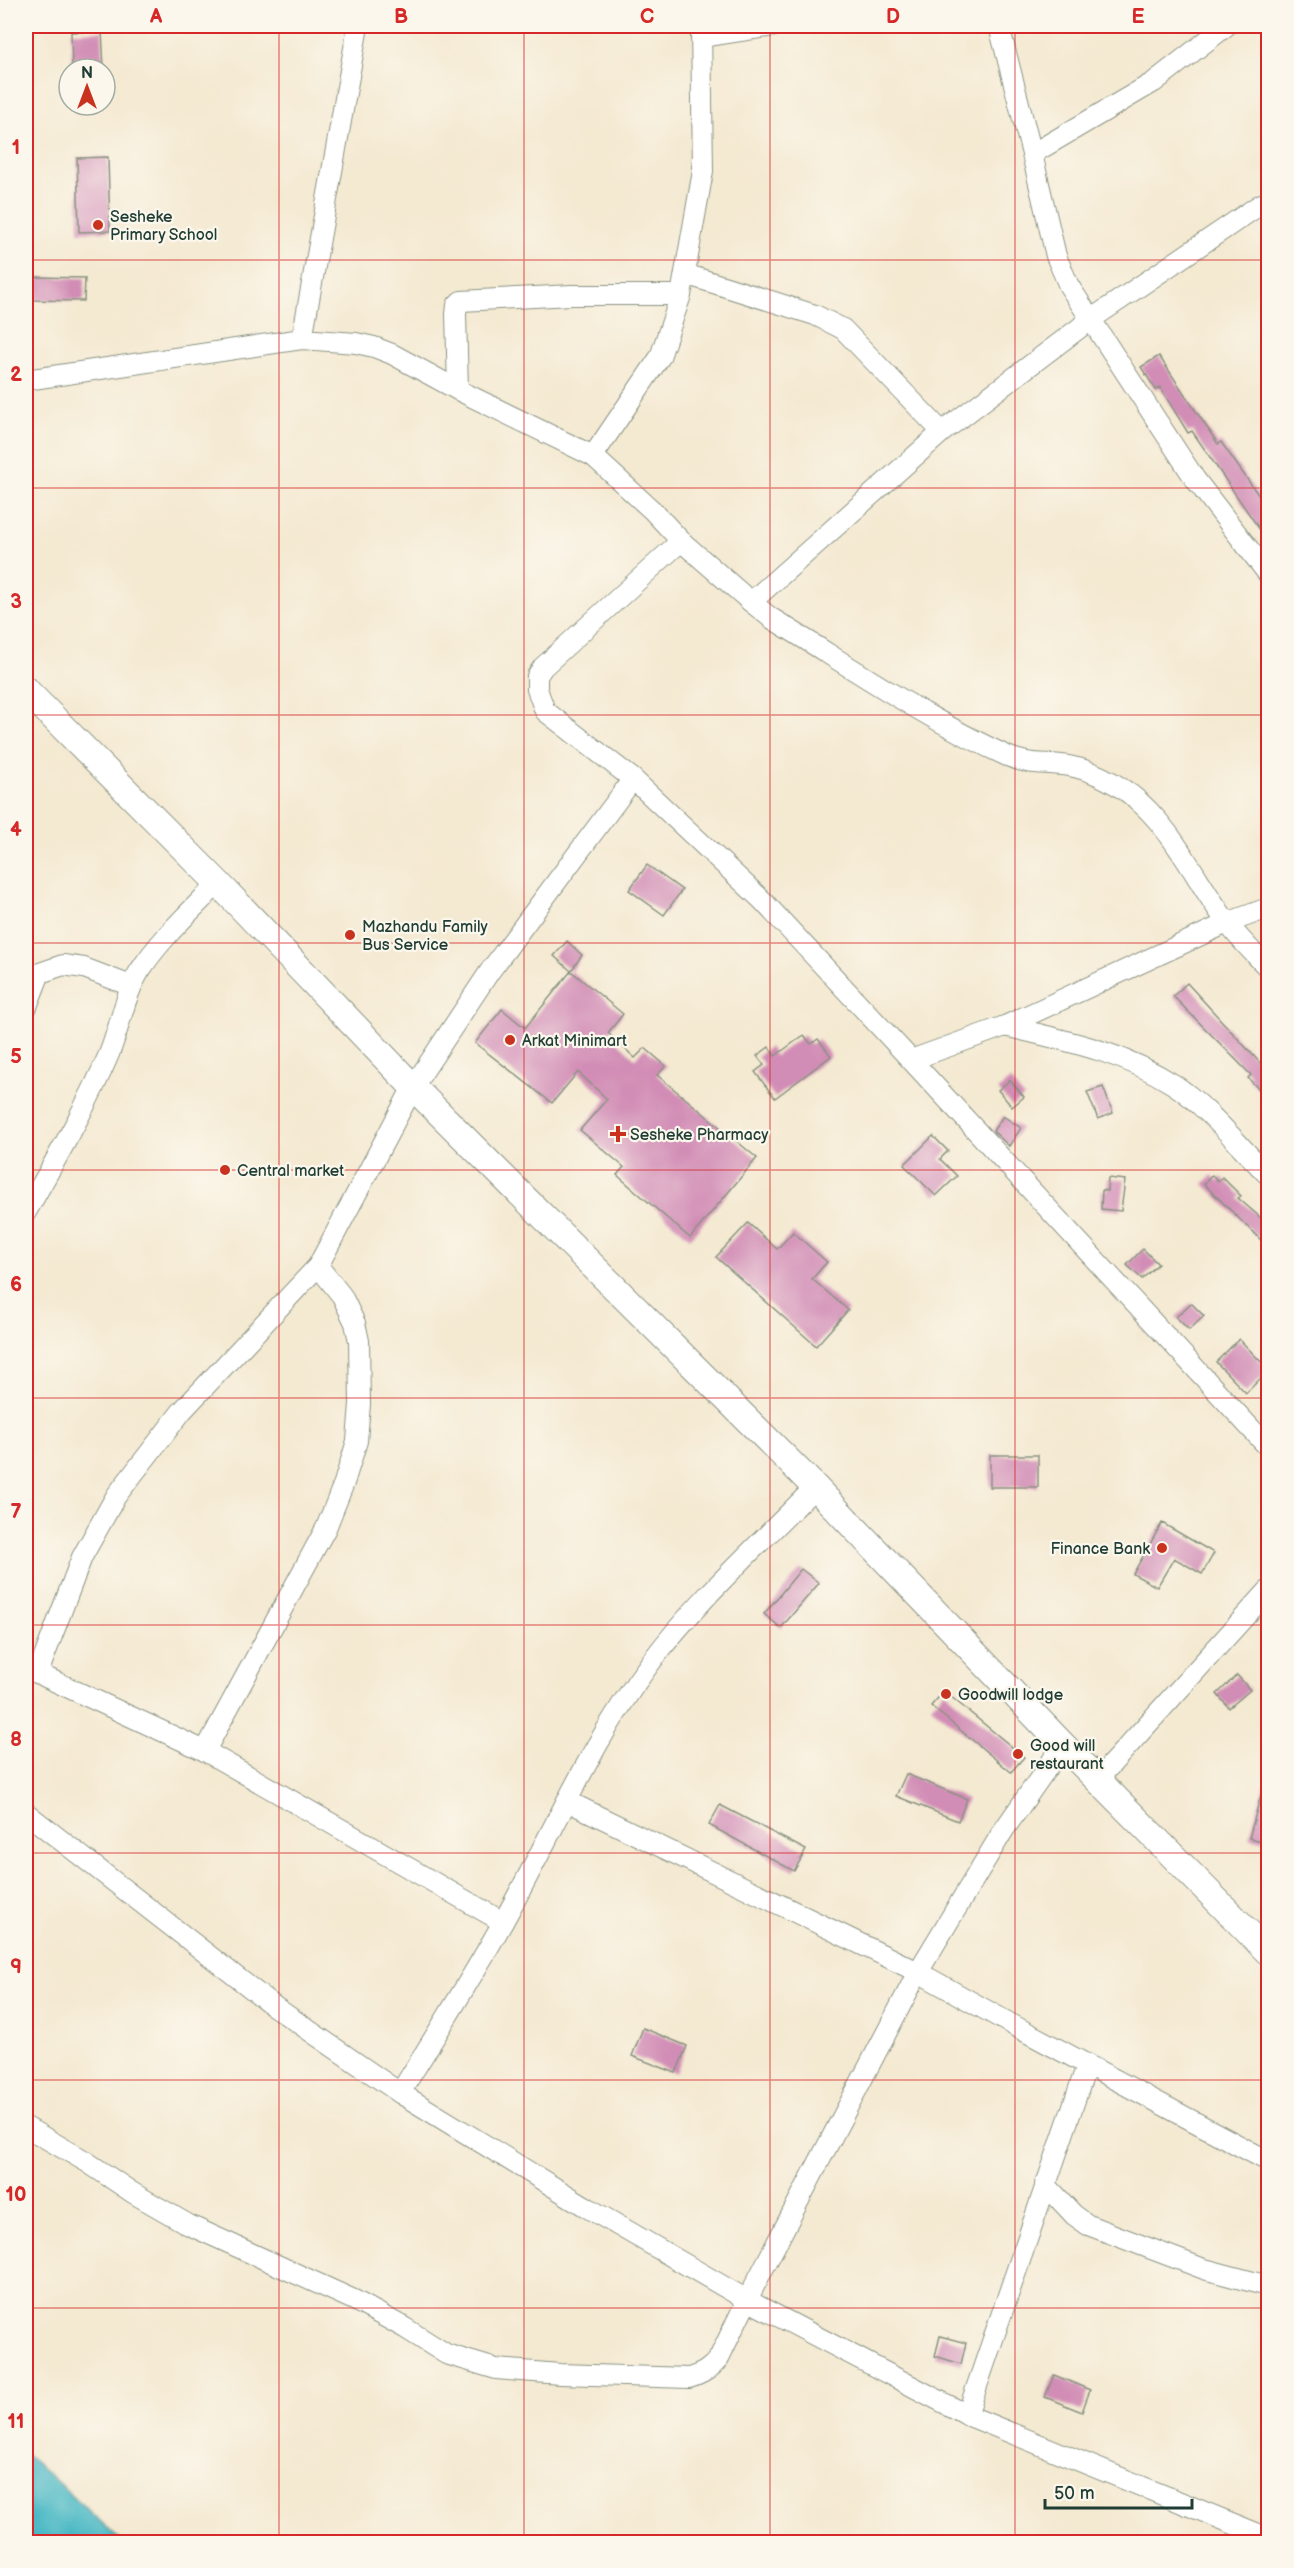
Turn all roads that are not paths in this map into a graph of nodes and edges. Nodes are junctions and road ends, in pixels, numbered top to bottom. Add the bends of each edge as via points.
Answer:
1 (358, 26) edge
2 (774, 26) edge
3 (999, 26) edge
4 (1226, 26) edge
5 (701, 31) edge
6 (1032, 154) junction
7 (1266, 205) edge
8 (685, 274) junction
9 (681, 295) junction
10 (1090, 321) junction
11 (302, 339) junction
12 (26, 380) edge
13 (458, 390) junction
14 (942, 432) junction
15 (593, 456) junction
16 (681, 541) junction
17 (1269, 574) edge
18 (751, 602) junction
19 (26, 690) edge
20 (633, 779) junction
21 (218, 883) junction
22 (1269, 908) edge
23 (1227, 923) junction
24 (1269, 968) edge
25 (131, 986) junction
26 (26, 1009) edge
27 (1005, 1026) junction
28 (911, 1060) junction
29 (413, 1087) junction
30 (1269, 1175) edge
31 (27, 1207) edge
32 (318, 1266) junction
33 (1269, 1447) edge
34 (815, 1487) junction
35 (1269, 1591) edge
36 (32, 1671) edge
37 (1063, 1745) junction
38 (205, 1751) junction
39 (1098, 1779) junction
40 (567, 1801) junction
41 (26, 1813) edge
42 (503, 1922) junction
43 (1269, 1952) edge
44 (918, 1972) junction
45 (1087, 2065) junction
46 (400, 2093) junction
47 (26, 2127) edge
48 (1269, 2161) edge
49 (1046, 2184) junction
50 (1269, 2286) edge
51 (747, 2300) junction
52 (967, 2415) junction
53 (1269, 2538) edge

1 - 11 street
2 - 5 street
3 - 6 street
4 - 6 street via 1154,82
5 - 8 street via 703,171
6 - 10 street via 1056,256
7 - 10 street
8 - 9 street
8 - 14 street via 814,315 843,329
9 - 13 street via 461,301 456,314
9 - 15 street via 660,357
10 - 14 street
10 - 17 street via 1195,479
11 - 12 street
11 - 13 street via 374,347
13 - 15 street
14 - 18 street
15 - 16 street
16 - 18 street
16 - 20 street via 537,676 539,699 545,711
18 - 23 street via 959,734 1025,763 1067,765 1107,778 1155,817
19 - 21 main road
20 - 28 street via 762,900
20 - 29 street via 490,971
21 - 25 street via 162,941
21 - 29 main road
22 - 23 street
23 - 24 street
23 - 27 street
25 - 26 street via 84,968 63,965 40,973
25 - 31 street via 110,1053
27 - 28 street
27 - 30 street via 1100,1049 1173,1084
28 - 33 street
29 - 32 street
29 - 34 main road
32 - 36 street via 182,1411 116,1496 81,1557
32 - 38 street via 342,1296 355,1323 359,1341 357,1441 326,1528
34 - 37 main road
34 - 40 street via 650,1662
35 - 39 street
36 - 38 street
37 - 39 main road
37 - 44 street via 1003,1831
38 - 42 street
39 - 43 main road
40 - 42 street
40 - 44 street
41 - 46 street via 275,2007
42 - 46 street
44 - 45 street
44 - 51 street
45 - 48 street
45 - 49 street
46 - 51 street
47 - 51 street via 189,2225 354,2300 446,2354 496,2369 689,2378 714,2366
49 - 50 street via 1088,2226 1204,2269
49 - 52 street
51 - 52 street
52 - 53 street

